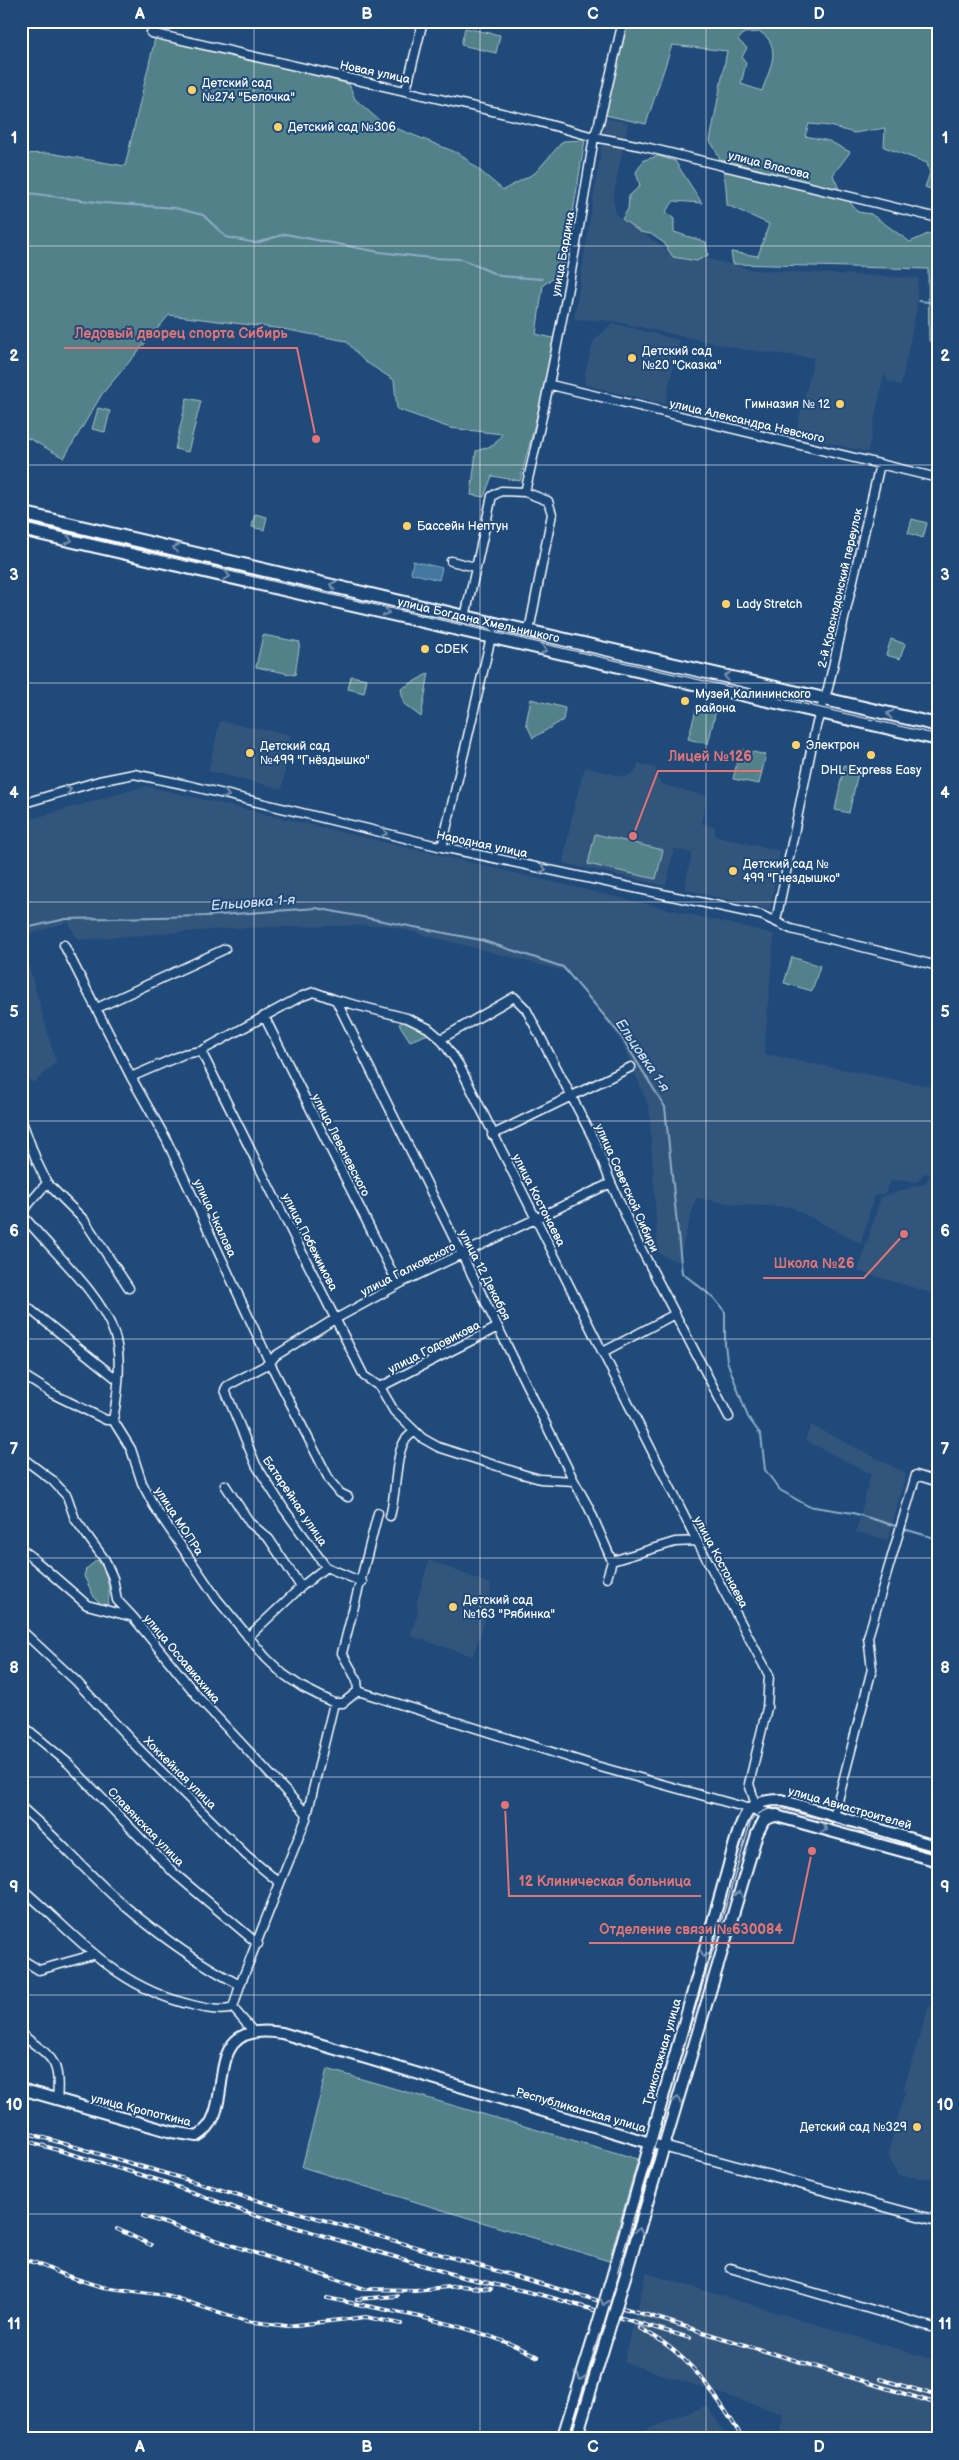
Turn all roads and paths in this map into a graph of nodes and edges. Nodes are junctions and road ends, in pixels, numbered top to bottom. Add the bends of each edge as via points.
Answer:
1 (153, 21) edge
2 (422, 21) edge
3 (623, 21) edge
4 (406, 90) junction
5 (594, 137) junction
6 (938, 218) edge
7 (551, 385) junction
8 (880, 464) junction
9 (938, 478) edge
10 (525, 492) junction
11 (21, 513) edge
12 (21, 529) edge
13 (451, 561) dead end
14 (475, 567) junction
15 (465, 617) junction
16 (494, 624) junction
17 (529, 631) junction
18 (491, 638) junction
19 (825, 699) junction
20 (820, 713) junction
21 (938, 725) edge
22 (938, 740) edge
23 (21, 804) edge
24 (442, 847) junction
25 (776, 921) junction
26 (64, 946) dead end
27 (225, 949) dead end
28 (938, 966) edge
29 (336, 1000) junction
30 (97, 1008) junction
31 (264, 1016) junction
32 (441, 1039) junction
33 (201, 1051) junction
34 (631, 1067) dead end
35 (131, 1077) junction
36 (572, 1096) junction
37 (21, 1119) edge
38 (492, 1135) junction
39 (47, 1183) junction
40 (611, 1183) junction
41 (21, 1213) edge
42 (536, 1218) junction
43 (462, 1254) junction
44 (398, 1284) junction
45 (128, 1288) dead end
46 (21, 1302) edge
47 (675, 1314) junction
48 (336, 1318) junction
49 (498, 1326) junction
50 (603, 1352) junction
51 (270, 1363) junction
52 (21, 1374) edge
53 (118, 1380) junction
54 (380, 1387) junction
55 (225, 1390) joint
56 (729, 1416) dead end
57 (113, 1420) junction
58 (415, 1431) junction
59 (21, 1457) edge
60 (574, 1481) junction
61 (938, 1482) edge
62 (225, 1485) dead end
63 (348, 1497) dead end
64 (378, 1512) dead end
65 (390, 1516) dead end
66 (697, 1541) junction
67 (21, 1548) edge
68 (612, 1561) junction
69 (326, 1567) junction
70 (607, 1578) dead end
71 (362, 1582) junction
72 (301, 1587) junction
73 (117, 1600) junction
74 (109, 1612) junction
75 (133, 1617) junction
76 (21, 1630) edge
77 (248, 1637) junction
78 (358, 1691) junction
79 (334, 1703) junction
80 (21, 1724) edge
81 (793, 1804) junction
82 (21, 1807) edge
83 (753, 1807) junction
84 (307, 1814) junction
85 (834, 1816) junction
86 (782, 1817) junction
87 (938, 1846) edge
88 (938, 1862) edge
89 (280, 1882) junction
90 (21, 1888) edge
91 (258, 1944) junction
92 (93, 1955) junction
93 (21, 1959) edge
94 (236, 1983) junction
95 (693, 1991) junction
96 (708, 1993) junction
97 (233, 2008) junction
98 (252, 2030) junction
99 (21, 2034) edge
100 (21, 2089) edge
101 (57, 2100) junction
102 (650, 2143) junction
103 (663, 2146) junction
104 (938, 2221) edge
105 (730, 2268) dead end
106 (938, 2329) edge
107 (562, 2439) edge
108 (576, 2439) edge

1 - 4 street, Новая улица via 151,33
2 - 4 street
3 - 5 street, улица Бардина
4 - 5 street, Новая улица
5 - 6 street, улица Власова
5 - 7 street, улица Бардина
7 - 8 street, улица Александра Невского
7 - 10 street, улица Бардина
8 - 9 street, улица Александра Невского
8 - 19 street, 2-й Краснодонский переулок
10 - 14 street via 501,490 492,496
10 - 17 street via 548,501 552,514
15 -> 11 highway, улица Богдана Хмельницкого
12 -> 18 highway, улица Богдана Хмельницкого
13 - 14 street
14 - 15 street
15 - 16 highway, улица Богдана Хмельницкого
16 - 17 highway, улица Богдана Хмельницкого
16 - 18 street
19 -> 17 highway, улица Богдана Хмельницкого
18 -> 20 highway, улица Богдана Хмельницкого
18 - 24 street
19 - 20 street, 2-й Краснодонский переулок
21 -> 19 highway, улица Богдана Хмельницкого
20 - 22 highway, улица Богдана Хмельницкого
20 - 25 street, 2-й Краснодонский переулок
23 -> 24 street, Народная улица via 99,780 134,774
24 -> 25 street, Народная улица via 761,915
25 - 28 street, Народная улица via 800,932
26 - 30 street, улица Чкалова
27 - 30 street
29 - 31 street, улица Костонаева via 314,992
29 - 32 street, улица Костонаева via 407,1018 428,1028
29 - 43 street, улица 12 Декабря
30 - 35 street, улица Чкалова
31 - 33 street, улица Костонаева
31 - 44 street, улица Леваневского
32 - 36 street, улица Советской Сибири via 514,997 537,1027
32 - 38 street, улица Костонаева via 459,1065
33 - 35 street, улица Костонаева via 184,1054
33 - 48 street, улица Побежимова
34 - 36 street
35 - 51 street, улица Чкалова via 166,1139
36 - 38 street
36 - 40 street, улица Советской Сибири
37 - 39 street
38 - 42 street, улица Костонаева
39 - 41 street
39 - 45 street via 84,1220
40 - 42 street, улица Галковского
40 - 47 street, улица Советской Сибири
41 - 53 street via 56,1251 106,1316 118,1353
42 - 43 street, улица Галковского
42 - 50 street, улица Костонаева
43 - 44 street, улица Галковского
43 - 49 street, улица 12 Декабря
44 - 48 street, улица Галковского
46 - 53 street
47 - 50 street
47 - 56 street, улица Советской Сибири
48 - 51 street, улица Галковского via 275,1356
48 - 54 street, улица Побежимова via 364,1376
49 - 54 street, улица Годовикова
49 - 60 street, улица 12 Декабря
50 - 66 street, улица Костонаева
51 - 55 street, улица Галковского
51 - 63 street, улица Чкалова via 330,1481
52 - 57 street via 53,1394 106,1420
53 - 57 street
54 - 58 street, улица Побежимова via 394,1411
55 - 69 street, Батарейная улица via 256,1465
57 - 77 street, улица МОПРа via 131,1449 142,1483 154,1506
58 - 60 street, улица Побежимова via 422,1438 460,1455 540,1479
58 - 65 street via 404,1442 400,1453
59 - 73 street via 52,1480 67,1496 75,1519 105,1560
60 - 68 street, улица 12 Декабря via 590,1508
61 - 85 street via 916,1475 868,1637 872,1669
62 - 72 street via 250,1523 269,1539
64 - 71 street
66 - 68 street via 675,1542
66 - 83 street, улица Костонаева via 769,1675 767,1708 749,1784
67 - 74 street, улица Осоавиахима via 87,1605
68 - 70 street
69 - 71 street
69 - 72 street
71 - 78 street via 342,1653 357,1680
72 - 77 street
73 - 74 street
73 - 75 street
74 - 75 street, улица Осоавиахима
75 - 84 street, улица Осоавиахима via 199,1698
76 - 89 street, Хоккейная улица via 76,1681 246,1855
77 - 79 street, улица МОПРа via 283,1674
78 - 79 street via 343,1703
78 - 83 street via 593,1765
79 - 84 street
80 - 91 street, Славянская улица via 68,1763 174,1872
81 - 83 main road, улица Авиастроителей via 770,1800
81 - 85 main road, улица Авиастроителей
81 - 86 main road via 786,1805
82 - 94 street via 125,1906 156,1931
83 - 86 main road
83 -> 95 main road, Трикотажная улица via 742,1824
84 - 89 street
85 - 87 main road, улица Авиастроителей
86 -> 88 main road
96 -> 86 main road via 759,1828 764,1820
89 - 91 street
90 - 92 street
91 - 94 street
92 - 93 street via 39,1970
92 - 97 street via 160,1996 217,2009
94 - 97 street
95 - 96 main road via 701,1985
95 - 102 main road, Трикотажная улица
103 -> 96 main road
97 - 98 street
98 - 101 main road, улица Кропоткина via 232,2044 214,2115 209,2126 197,2136
98 - 102 main road, Республиканская улица via 282,2033
99 - 101 street via 56,2064
100 - 101 main road, улица Кропоткина
102 - 103 street, Республиканская улица
102 -> 107 main road, Трикотажная улица, bridge
103 - 104 street, Республиканская улица
108 -> 103 main road, bridge
105 - 106 street

